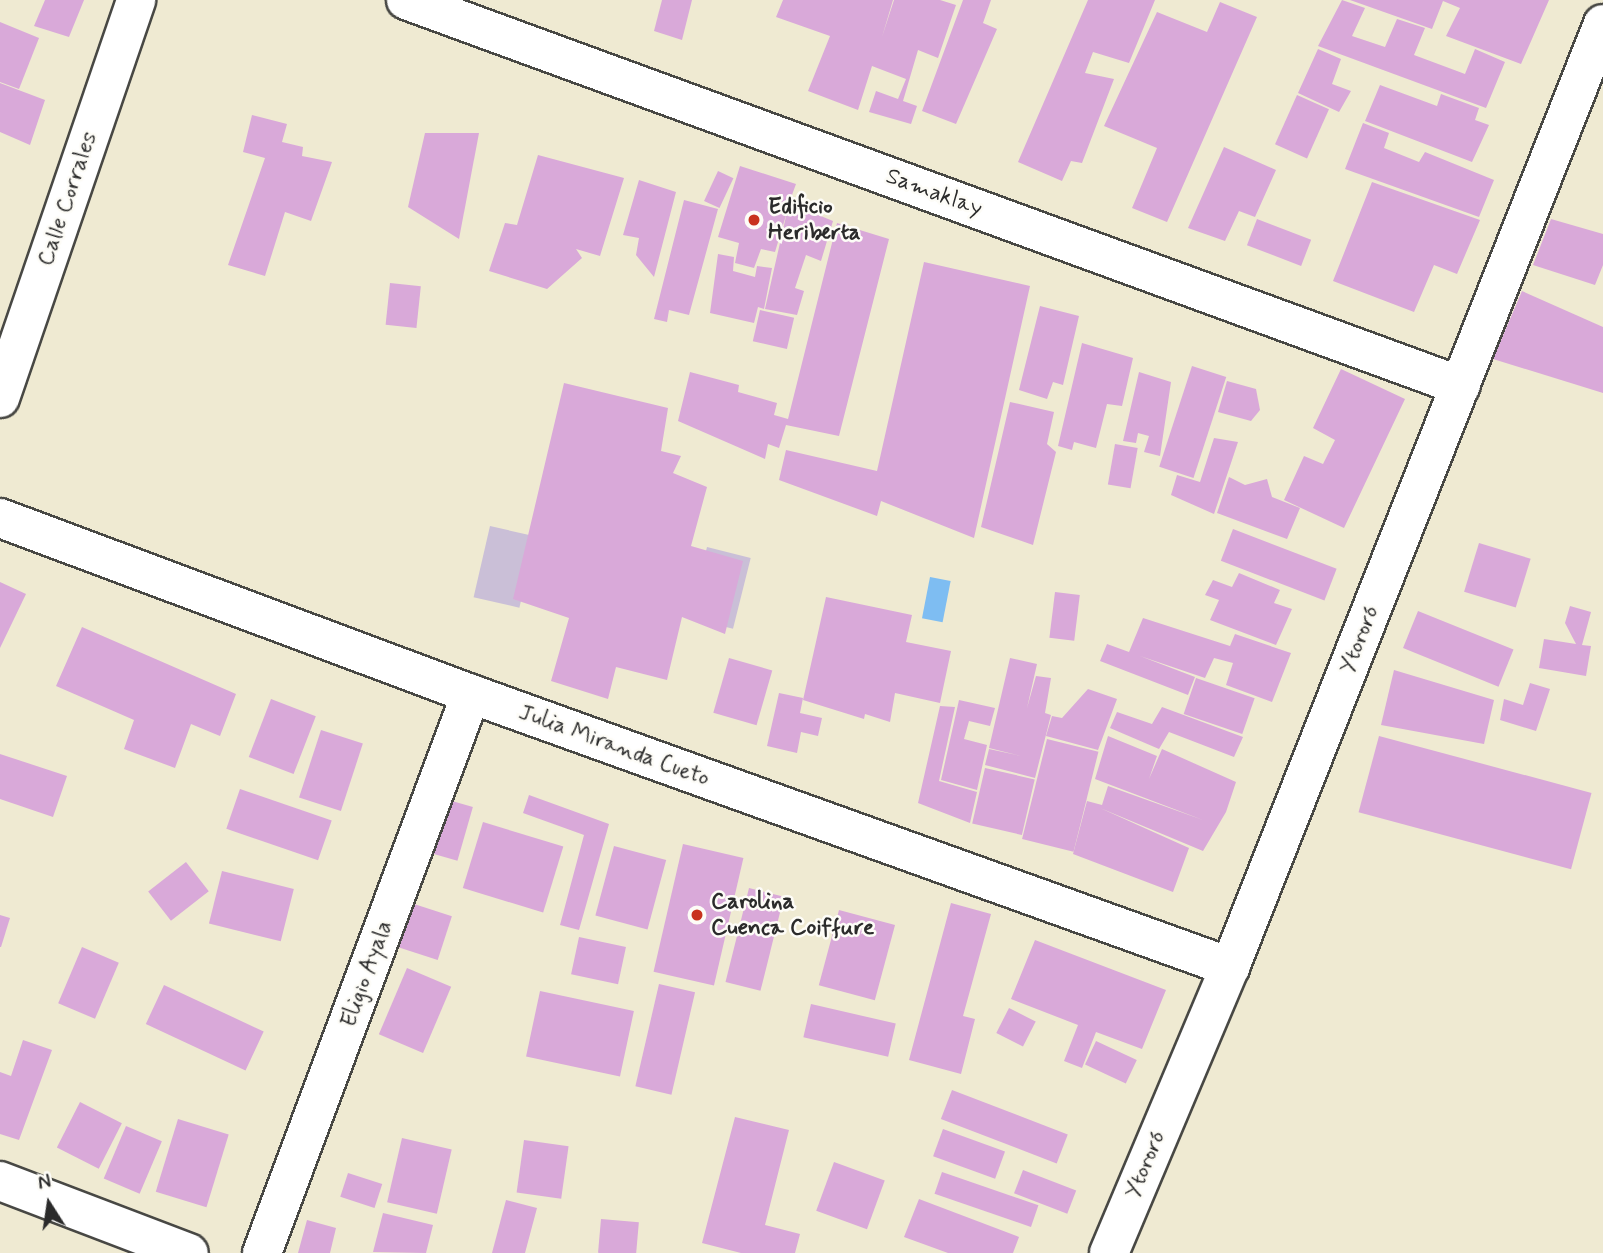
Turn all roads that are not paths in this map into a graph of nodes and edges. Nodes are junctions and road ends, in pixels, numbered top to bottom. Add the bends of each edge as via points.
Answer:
1 (136, 0) edge
2 (406, 0) edge
3 (1603, 24) edge
4 (1461, 386) junction
5 (0, 398) edge
6 (0, 518) edge
7 (471, 695) junction
8 (1230, 967) junction
9 (0, 1181) edge
10 (189, 1253) edge
11 (262, 1253) edge
12 (1109, 1253) edge

1 - 5 street, Calle Corrales
2 - 4 street, Samaklay
3 - 4 street, Ytororó
4 - 8 street, Ytororó
6 - 7 street, Julia Miranda Cueto
7 - 8 street, Julia Miranda Cueto
7 - 11 street, Eligio Ayala
8 - 12 street, Ytororó
9 - 10 street

